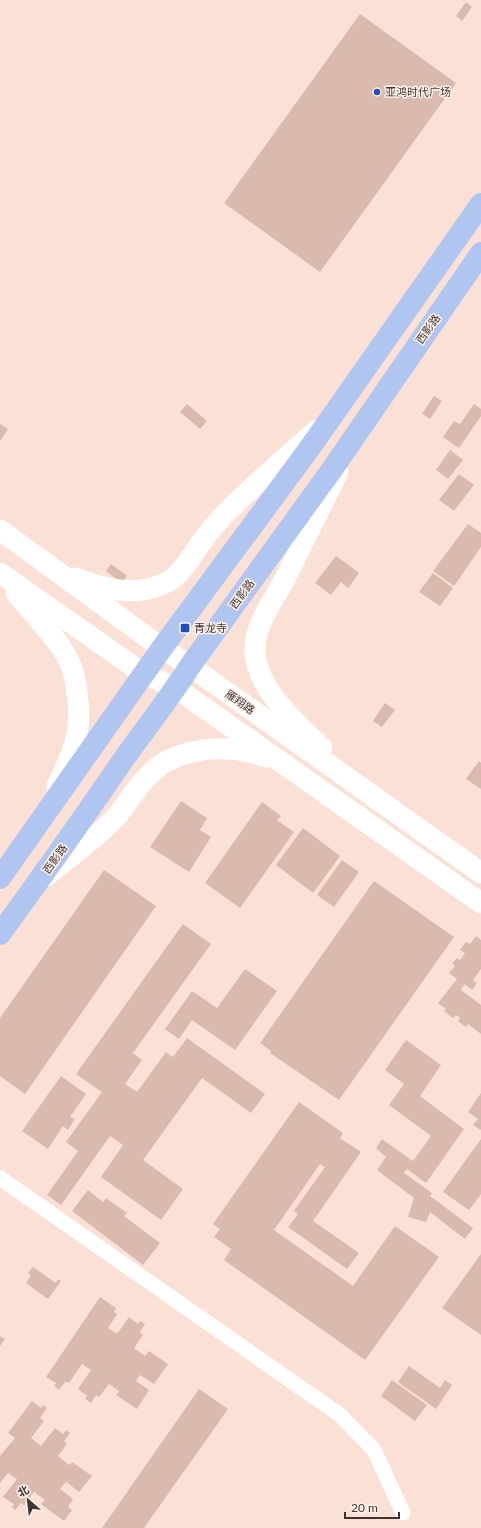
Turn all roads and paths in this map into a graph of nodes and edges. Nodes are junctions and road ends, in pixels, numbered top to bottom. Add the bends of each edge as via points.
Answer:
1 (481, 204) edge
2 (481, 253) edge
3 (332, 416) junction
4 (356, 434) junction
5 (0, 530) edge
6 (51, 568) junction
7 (0, 574) edge
8 (162, 648) junction
9 (190, 666) junction
10 (144, 674) junction
11 (176, 688) junction
12 (282, 763) junction
13 (370, 794) junction
14 (41, 820) junction
15 (481, 873) edge
16 (0, 878) edge
17 (39, 881) junction
18 (481, 903) edge
19 (0, 934) edge
20 (0, 1178) edge
21 (403, 1513) dead end

1 - 3 main road
2 - 4 main road, 西影路
3 - 6 main road via 233,506 214,526 181,571 166,583 143,591 131,592 102,587
3 - 8 main road
4 - 9 main road, 西影路
4 - 13 main road via 286,578 271,602 256,639 255,653 258,667 270,692 288,714
5 - 6 main road, 雁翔路
6 - 8 main road, 雁翔路
7 - 10 main road
7 - 14 main road via 58,645 68,660 76,683 80,719 77,737 68,763
8 - 9 main road, 雁翔路
8 - 10 main road
9 - 11 main road, 西影路
9 - 13 main road, 雁翔路
10 - 11 main road
10 - 14 main road
11 - 12 main road
11 - 17 main road, 西影路
12 - 17 main road via 252,752 234,749 197,752 166,761 144,780 117,816 100,833
12 - 18 main road
13 - 15 main road, 雁翔路
14 - 16 main road
17 - 19 main road, 西影路
20 - 21 street via 340,1415 374,1450

